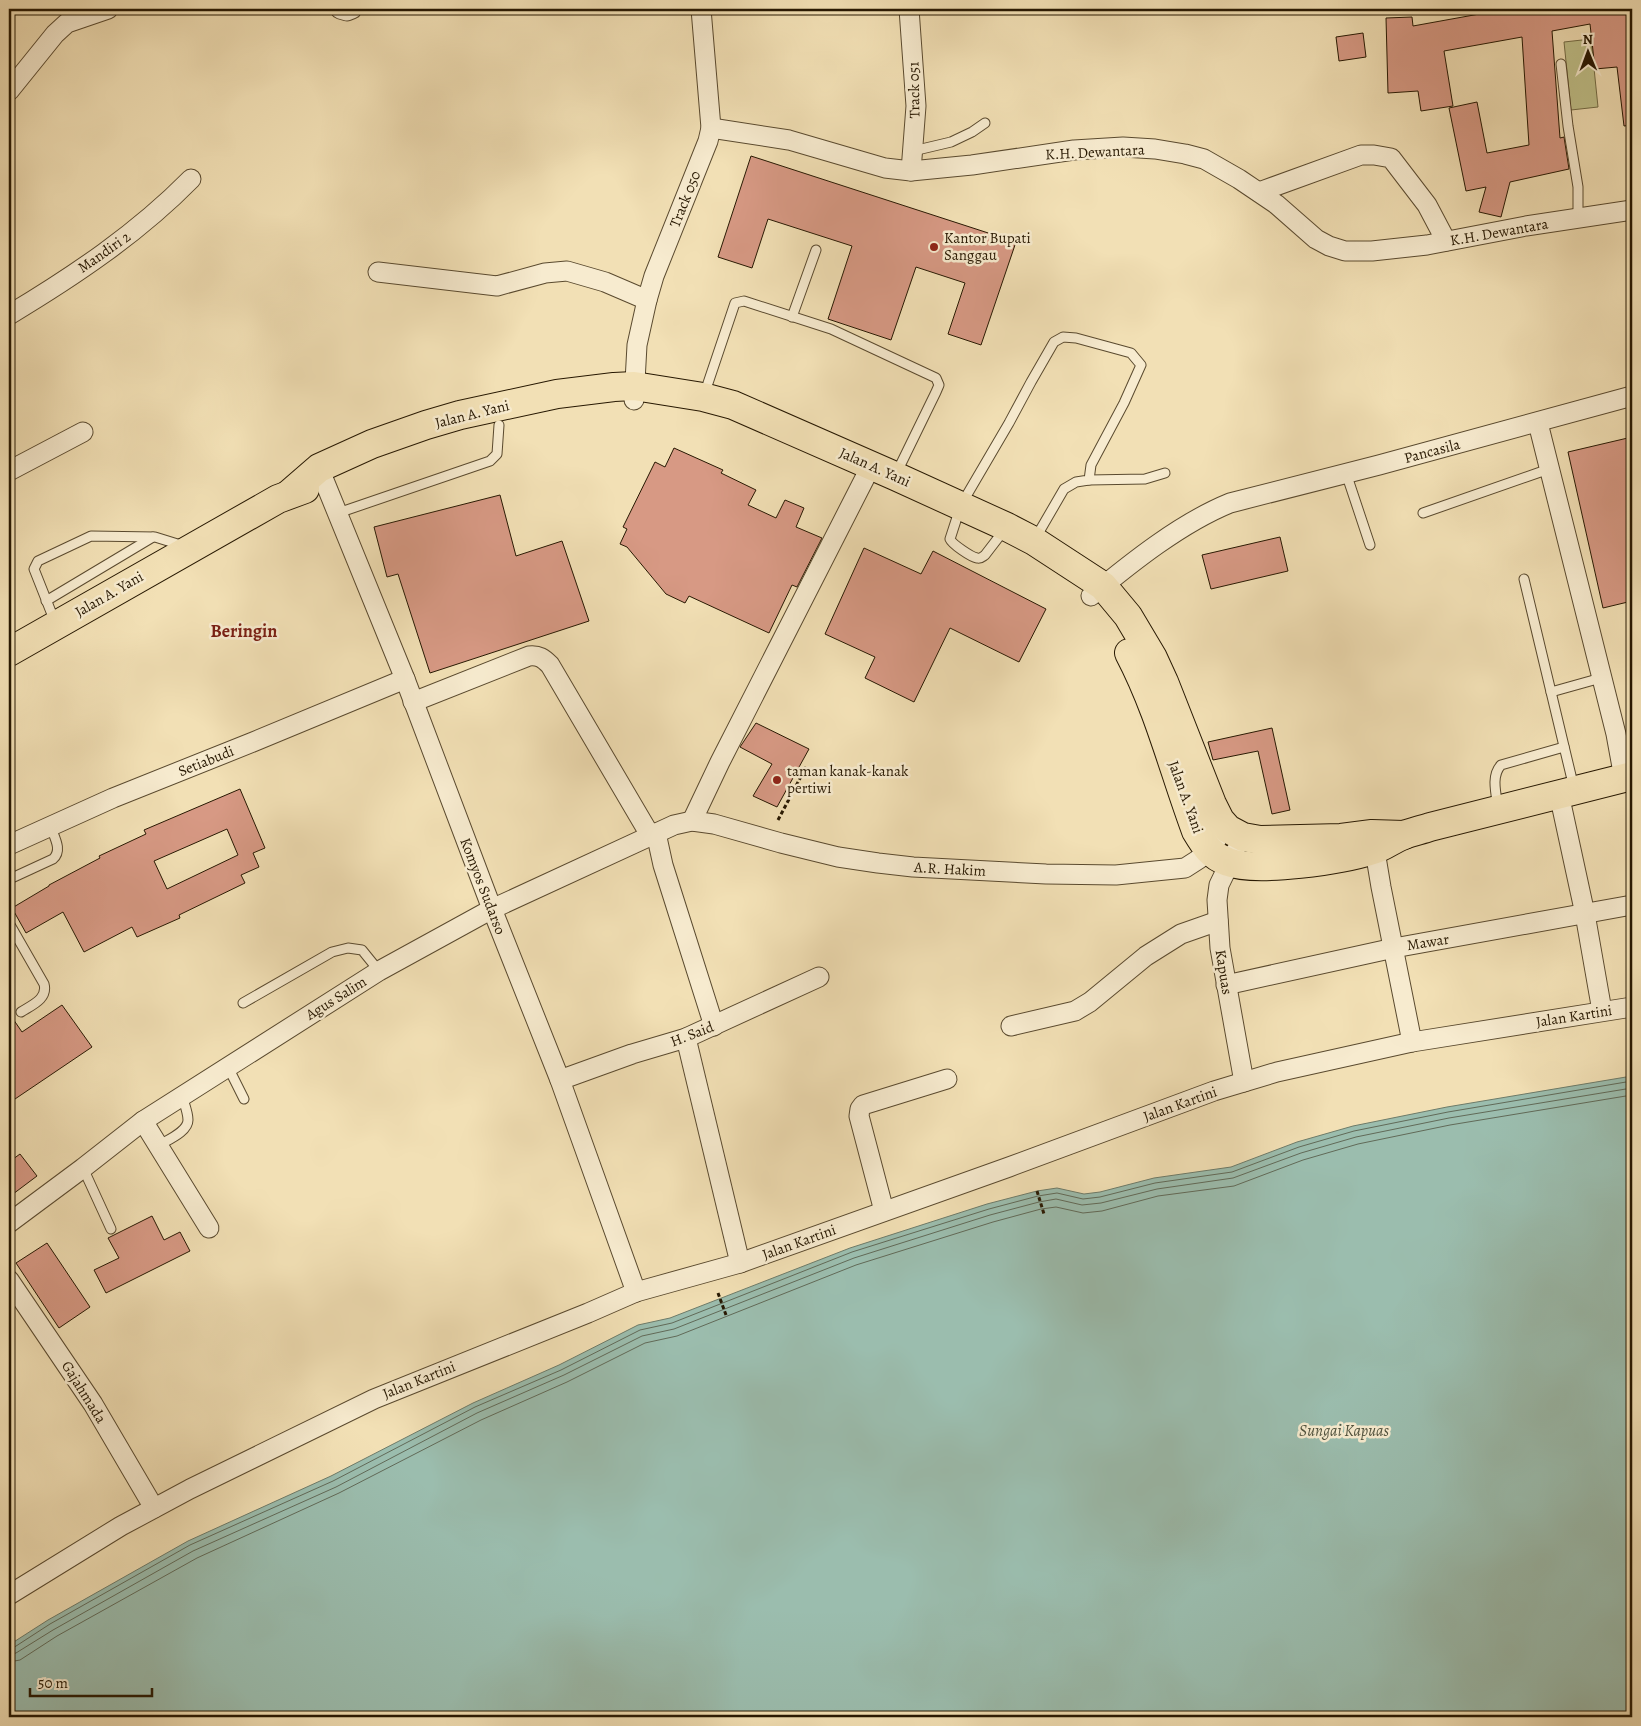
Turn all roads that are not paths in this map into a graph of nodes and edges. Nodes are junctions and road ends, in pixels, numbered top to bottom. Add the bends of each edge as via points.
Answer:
1 (108, 9) edge
2 (340, 9) edge
3 (352, 9) edge
4 (701, 9) edge
5 (908, 9) edge
6 (1561, 64) dead end
7 (9, 91) edge
8 (984, 123) dead end
9 (711, 128) junction
10 (912, 152) junction
11 (911, 170) junction
12 (191, 179) dead end
13 (1259, 192) junction
14 (1632, 210) edge
15 (1578, 219) junction
16 (1446, 241) junction
17 (816, 250) dead end
18 (378, 272) dead end
19 (646, 300) junction
20 (9, 315) edge
21 (792, 316) junction
22 (634, 393) junction
23 (1632, 396) edge
24 (703, 398) junction
25 (1538, 423) junction
26 (499, 425) junction
27 (83, 432) dead end
28 (1549, 469) junction
29 (9, 471) edge
30 (883, 471) junction
31 (1165, 473) dead end
32 (1346, 473) junction
33 (322, 475) junction
34 (1089, 480) junction
35 (961, 506) junction
36 (338, 513) junction
37 (1423, 513) dead end
38 (1007, 527) junction
39 (155, 537) junction
40 (1034, 540) junction
41 (1370, 545) dead end
42 (190, 548) junction
43 (1524, 579) dead end
44 (1097, 591) junction
45 (51, 613) junction
46 (10, 648) edge
47 (1601, 678) junction
48 (405, 679) junction
49 (1551, 692) junction
50 (414, 702) junction
51 (1564, 747) junction
52 (1628, 777) edge
53 (1567, 792) junction
54 (1498, 809) junction
55 (692, 821) junction
56 (50, 825) junction
57 (1236, 833) junction
58 (653, 834) junction
59 (1373, 842) junction
60 (9, 845) edge
61 (1218, 856) junction
62 (9, 877) edge
63 (1632, 905) edge
64 (492, 909) junction
65 (1585, 914) junction
66 (1218, 921) junction
67 (9, 923) edge
68 (1394, 948) junction
69 (379, 971) junction
70 (819, 976) dead end
71 (1226, 985) junction
72 (243, 1003) dead end
73 (1632, 1007) edge
74 (1602, 1011) junction
75 (21, 1012) dead end
76 (714, 1026) junction
77 (1011, 1026) dead end
78 (686, 1038) junction
79 (1412, 1042) junction
80 (228, 1066) junction
81 (947, 1079) dead end
82 (560, 1080) junction
83 (1244, 1082) junction
84 (182, 1096) junction
85 (244, 1099) dead end
86 (143, 1121) junction
87 (158, 1146) junction
88 (83, 1168) junction
89 (884, 1212) junction
90 (9, 1223) edge
91 (209, 1228) dead end
92 (111, 1229) dead end
93 (740, 1263) junction
94 (9, 1280) edge
95 (636, 1292) junction
96 (154, 1508) junction
97 (9, 1595) edge

1 - 7 street via 66,23
2 - 3 street
4 - 9 street, Track 050
5 - 10 street, Track 051 via 916,106
6 - 15 lane via 1578,187
8 - 10 lane via 951,142
9 - 11 street, K.H. Dewantara via 789,140 885,168
9 - 19 street, Track 050
10 - 11 street, Track 051
11 - 13 street, K.H. Dewantara via 1074,150 1155,149 1204,159
12 - 20 street, Mandiri 2 via 175,196 101,256
13 - 16 street, K.H. Dewantara via 1316,239 1345,251 1372,251
13 - 16 street via 1360,155 1391,158 1427,206
14 - 15 street, K.H. Dewantara
15 - 16 street, K.H. Dewantara
17 - 21 lane
18 - 19 street via 497,286 545,273 567,271 605,282
19 - 22 street, Track 050 via 637,345
21 - 24 lane via 744,301 735,303
21 - 30 lane via 831,329 936,378 939,385 936,392
22 - 24 highway, Jalan A. Yani via 671,393
22 - 26 highway, Jalan A. Yani
22 - 33 highway, Jalan A. Yani via 614,387 557,394 460,415 372,444
23 - 25 street, Pancasila
24 - 30 highway, Jalan A. Yani via 756,414
25 - 28 street
25 - 32 street, Pancasila
26 - 33 highway, Jalan A. Yani
26 - 36 lane via 497,454 490,461
27 - 29 street
28 - 37 lane
28 - 47 street
30 - 35 highway, Jalan A. Yani
30 - 55 street via 732,737
31 - 34 lane via 1145,479
32 - 41 lane
32 - 44 street, Pancasila via 1213,510 1132,562
33 - 36 street, Komyos Sudarso
33 - 42 highway, Jalan A. Yani
34 - 35 lane via 1091,465 1141,365 1131,353 1063,337 1054,342 1045,356
34 - 40 lane via 1076,482 1064,489
35 - 38 highway, Jalan A. Yani
35 - 38 lane via 950,539 952,544 976,558 985,555
36 - 48 street, Komyos Sudarso
38 - 40 highway, Jalan A. Yani
39 - 42 lane
39 - 45 lane
39 - 45 lane via 91,536 38,561 34,569
40 - 44 highway, Jalan A. Yani via 1069,564
42 - 45 highway, Jalan A. Yani
43 - 49 lane
44 - 57 highway, Jalan A. Yani via 1128,616 1153,658 1212,804 1220,820
44 - 61 highway, Jalan A. Yani via 1140,674 1196,831
45 - 46 highway, Jalan A. Yani
47 - 49 lane
47 - 52 street
48 - 50 street, Komyos Sudarso
48 - 56 street, Setiabudi
49 - 51 lane
50 - 58 street via 524,658 536,655 544,658
50 - 64 street, Komyos Sudarso
51 - 53 lane
51 - 54 lane via 1501,765 1495,779
52 - 53 highway
53 - 54 highway
53 - 65 street
54 - 59 highway
55 - 58 street, Agus Salim
55 - 61 street, A.R. Hakim via 838,857 914,867 1116,875 1185,868 1199,859
56 - 60 street, Setiabudi
56 - 62 lane via 57,855
57 - 59 highway via 1260,840 1340,838
57 - 61 street, Kapuas
58 - 64 street, Agus Salim
58 - 76 street
59 - 61 highway via 1331,860 1276,866 1245,865
59 - 68 street
61 - 66 street, Kapuas
63 - 65 street, Mawar
64 - 69 street, Agus Salim
64 - 82 street, Komyos Sudarso
65 - 68 street, Mawar
65 - 74 street
66 - 71 street, Kapuas
66 - 77 street via 1181,934 1153,951 1075,1011
67 - 75 lane via 45,990 40,1000
68 - 71 street, Mawar
68 - 79 street
69 - 72 lane via 362,950 348,948 332,952
69 - 80 street, Agus Salim
70 - 76 street, H. Said
71 - 83 street, Kapuas
73 - 74 street, Jalan Kartini
74 - 79 street, Jalan Kartini
76 - 78 street, H. Said
78 - 82 street, H. Said
78 - 93 street
79 - 83 street, Jalan Kartini
80 - 84 street, Agus Salim
80 - 85 lane
81 - 89 street via 863,1105 860,1109 859,1116
82 - 95 street, Komyos Sudarso
83 - 89 street, Jalan Kartini via 1214,1090
84 - 86 street, Agus Salim
84 - 87 lane via 187,1125
86 - 87 street
86 - 88 street, Agus Salim
87 - 91 street
88 - 90 street, Agus Salim
88 - 92 lane
89 - 93 street, Jalan Kartini
93 - 95 street, Jalan Kartini
94 - 96 street, Gajahmada via 93,1404
95 - 96 street, Jalan Kartini via 374,1399
96 - 97 street, Jalan Kartini

